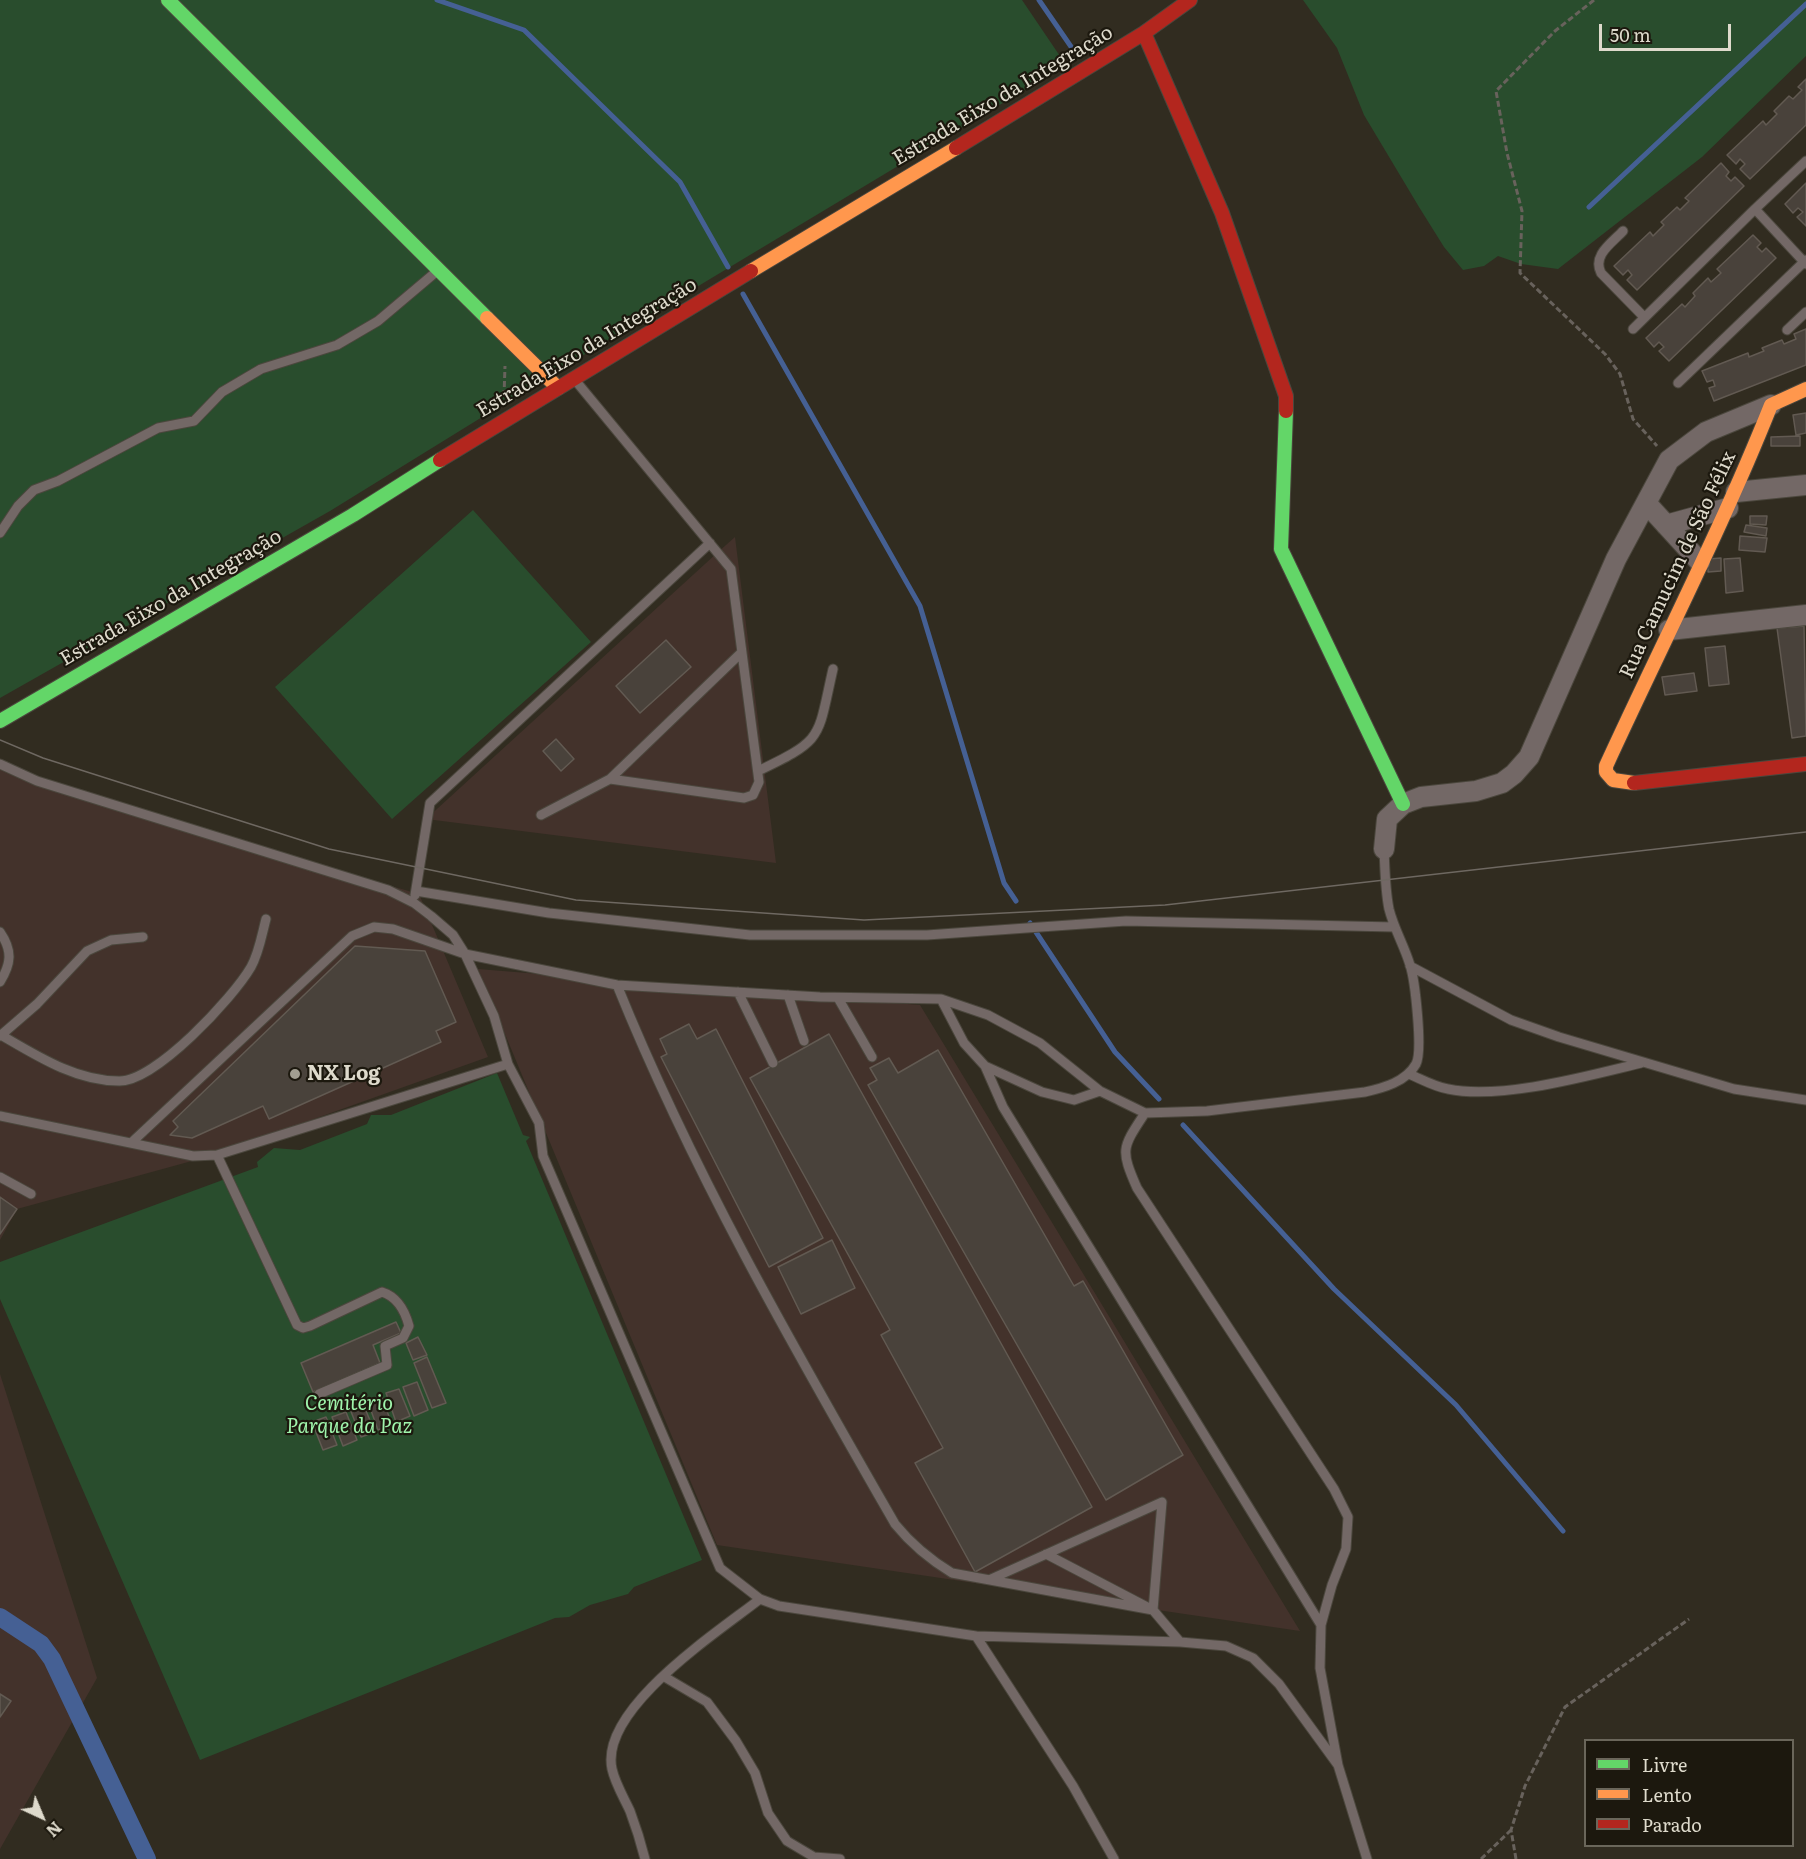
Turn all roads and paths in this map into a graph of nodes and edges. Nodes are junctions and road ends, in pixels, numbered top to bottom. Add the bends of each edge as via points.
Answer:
1 (168, 0) edge
2 (1190, 0) edge
3 (1594, 0) edge
4 (1144, 33) junction
5 (1806, 161) edge
6 (1755, 210) junction
7 (1623, 231) dead end
8 (1805, 262) edge
9 (438, 270) junction
10 (1806, 312) edge
11 (1644, 317) junction
12 (1633, 329) dead end
13 (1787, 330) dead end
14 (504, 335) junction
15 (573, 378) junction
16 (1678, 383) dead end
17 (558, 388) junction
18 (1806, 389) edge
19 (1771, 405) junction
20 (502, 422) junction
21 (1669, 460) junction
22 (1806, 484) edge
23 (1732, 500) junction
24 (1647, 504) junction
25 (1666, 525) junction
26 (0, 533) edge
27 (710, 543) junction
28 (1700, 562) junction
29 (1806, 615) edge
30 (1669, 630) junction
31 (742, 652) junction
32 (833, 669) dead end
33 (0, 721) edge
34 (0, 764) edge
35 (1806, 764) edge
36 (758, 771) junction
37 (610, 779) junction
38 (1403, 804) junction
39 (541, 815) dead end
40 (1384, 849) joint
41 (416, 891) junction
42 (414, 903) junction
43 (266, 919) dead end
44 (1394, 927) junction
45 (0, 932) edge
46 (143, 937) dead end
47 (465, 954) junction
48 (1410, 966) junction
49 (0, 982) edge
50 (616, 985) junction
51 (738, 992) junction
52 (788, 995) junction
53 (838, 998) junction
54 (941, 999) junction
55 (1, 1036) edge
56 (804, 1041) dead end
57 (872, 1057) dead end
58 (1643, 1062) junction
59 (773, 1063) dead end
60 (508, 1064) junction
61 (985, 1066) junction
62 (1409, 1074) junction
63 (1100, 1091) junction
64 (1806, 1100) edge
65 (1145, 1113) junction
66 (0, 1116) edge
67 (131, 1143) junction
68 (217, 1155) junction
69 (0, 1177) edge
70 (31, 1194) dead end
71 (319, 1394) dead end
72 (1046, 1554) junction
73 (991, 1579) junction
74 (760, 1599) junction
75 (1152, 1610) junction
76 (1689, 1619) dead end
77 (1321, 1625) junction
78 (976, 1636) junction
79 (1180, 1642) junction
80 (663, 1676) junction
81 (1338, 1765) junction
82 (1511, 1830) junction
83 (645, 1859) edge
84 (840, 1859) edge
85 (1114, 1859) edge
86 (1367, 1859) edge
87 (1481, 1859) edge
88 (1516, 1859) edge

1 - 9 street
2 - 4 street, Estrada Eixo da Integração
3 - 21 path via 1555,31 1496,91 1522,211 1520,273 1605,354 1620,374 1634,419
4 - 15 street, Estrada Eixo da Integração
4 - 38 street via 1222,213 1286,396 1281,549
5 - 6 lane
6 - 8 lane
6 - 11 lane
7 - 11 lane via 1599,256 1598,267
8 - 16 lane
9 - 14 street
9 - 26 lane via 378,321 337,345 261,369 222,392 194,421 158,428 58,482 34,490
10 - 13 lane
11 - 12 lane
14 - 17 street
14 - 20 path
15 - 17 street, Estrada Eixo da Integração
15 - 27 lane
17 - 20 street, Estrada Eixo da Integração
18 - 19 street
19 - 21 street via 1706,432
19 - 23 street, Rua Camucim de São Félix
20 - 33 street, Estrada Eixo da Integração via 353,515
21 - 24 street
22 - 23 street
23 - 25 street
23 - 28 street, Rua Camucim de São Félix
24 - 25 street
24 - 38 street via 1616,559 1529,757 1502,783
25 - 28 street
27 - 31 lane via 731,569
27 - 41 lane via 430,804
28 - 30 street, Rua Camucim de São Félix
29 - 30 street
30 - 35 street, Rua Camucim de São Félix via 1611,754 1606,766 1608,775 1620,782 1636,783
31 - 36 lane
31 - 37 lane
32 - 36 lane via 819,731 797,753
34 - 42 lane via 37,781 388,890
36 - 37 lane via 758,790 744,798
37 - 39 lane
38 - 40 street via 1387,819
40 - 44 lane via 1385,881
41 - 42 lane
41 - 44 lane via 549,913 750,935 927,935 1126,921
42 - 47 lane via 453,935
43 - 55 lane via 252,965 237,989 161,1065 139,1078 121,1082 95,1079 50,1063
44 - 48 lane
45 - 49 lane via 7,942 10,965
46 - 55 lane via 111,940 87,951
47 - 50 lane
47 - 60 lane via 494,1016
47 - 67 lane via 393,929 374,927 352,936
48 - 58 lane via 1511,1020
48 - 62 lane via 1420,1044 1417,1063
50 - 51 lane
50 - 73 lane via 651,1070 736,1243 895,1524 927,1558 952,1573
51 - 52 lane
51 - 59 lane
52 - 53 lane
52 - 56 lane
53 - 54 lane
53 - 57 lane
54 - 61 lane via 964,1043
54 - 63 lane via 988,1014 1040,1043
58 - 62 lane via 1582,1077 1494,1091 1447,1089
58 - 64 lane via 1734,1089
60 - 68 lane
60 - 74 lane via 539,1123 543,1156 720,1568
61 - 63 lane via 1042,1092 1074,1100
61 - 77 lane via 1003,1107
62 - 65 lane via 1387,1087 1344,1096 1207,1112
63 - 65 lane
65 - 77 lane via 1127,1141 1124,1158 1137,1188 1334,1489 1348,1517 1346,1549
66 - 67 lane
67 - 68 lane via 193,1156
68 - 71 lane via 297,1325 310,1326 382,1292 396,1300 406,1318 409,1326 403,1338 386,1346 387,1365
69 - 70 lane
72 - 73 lane
72 - 75 lane
72 - 75 lane via 1162,1502
73 - 75 lane
74 - 78 lane via 779,1606
74 - 80 lane
75 - 79 lane
76 - 82 path via 1565,1707 1525,1786
77 - 81 lane via 1320,1668
78 - 79 lane
78 - 85 lane via 1073,1786
79 - 81 lane via 1226,1646 1253,1658 1279,1684
80 - 83 lane via 635,1704 615,1736 612,1768 635,1822
80 - 84 lane via 707,1702 755,1773 768,1813 787,1840 814,1857
81 - 86 lane
82 - 87 path
82 - 88 path

